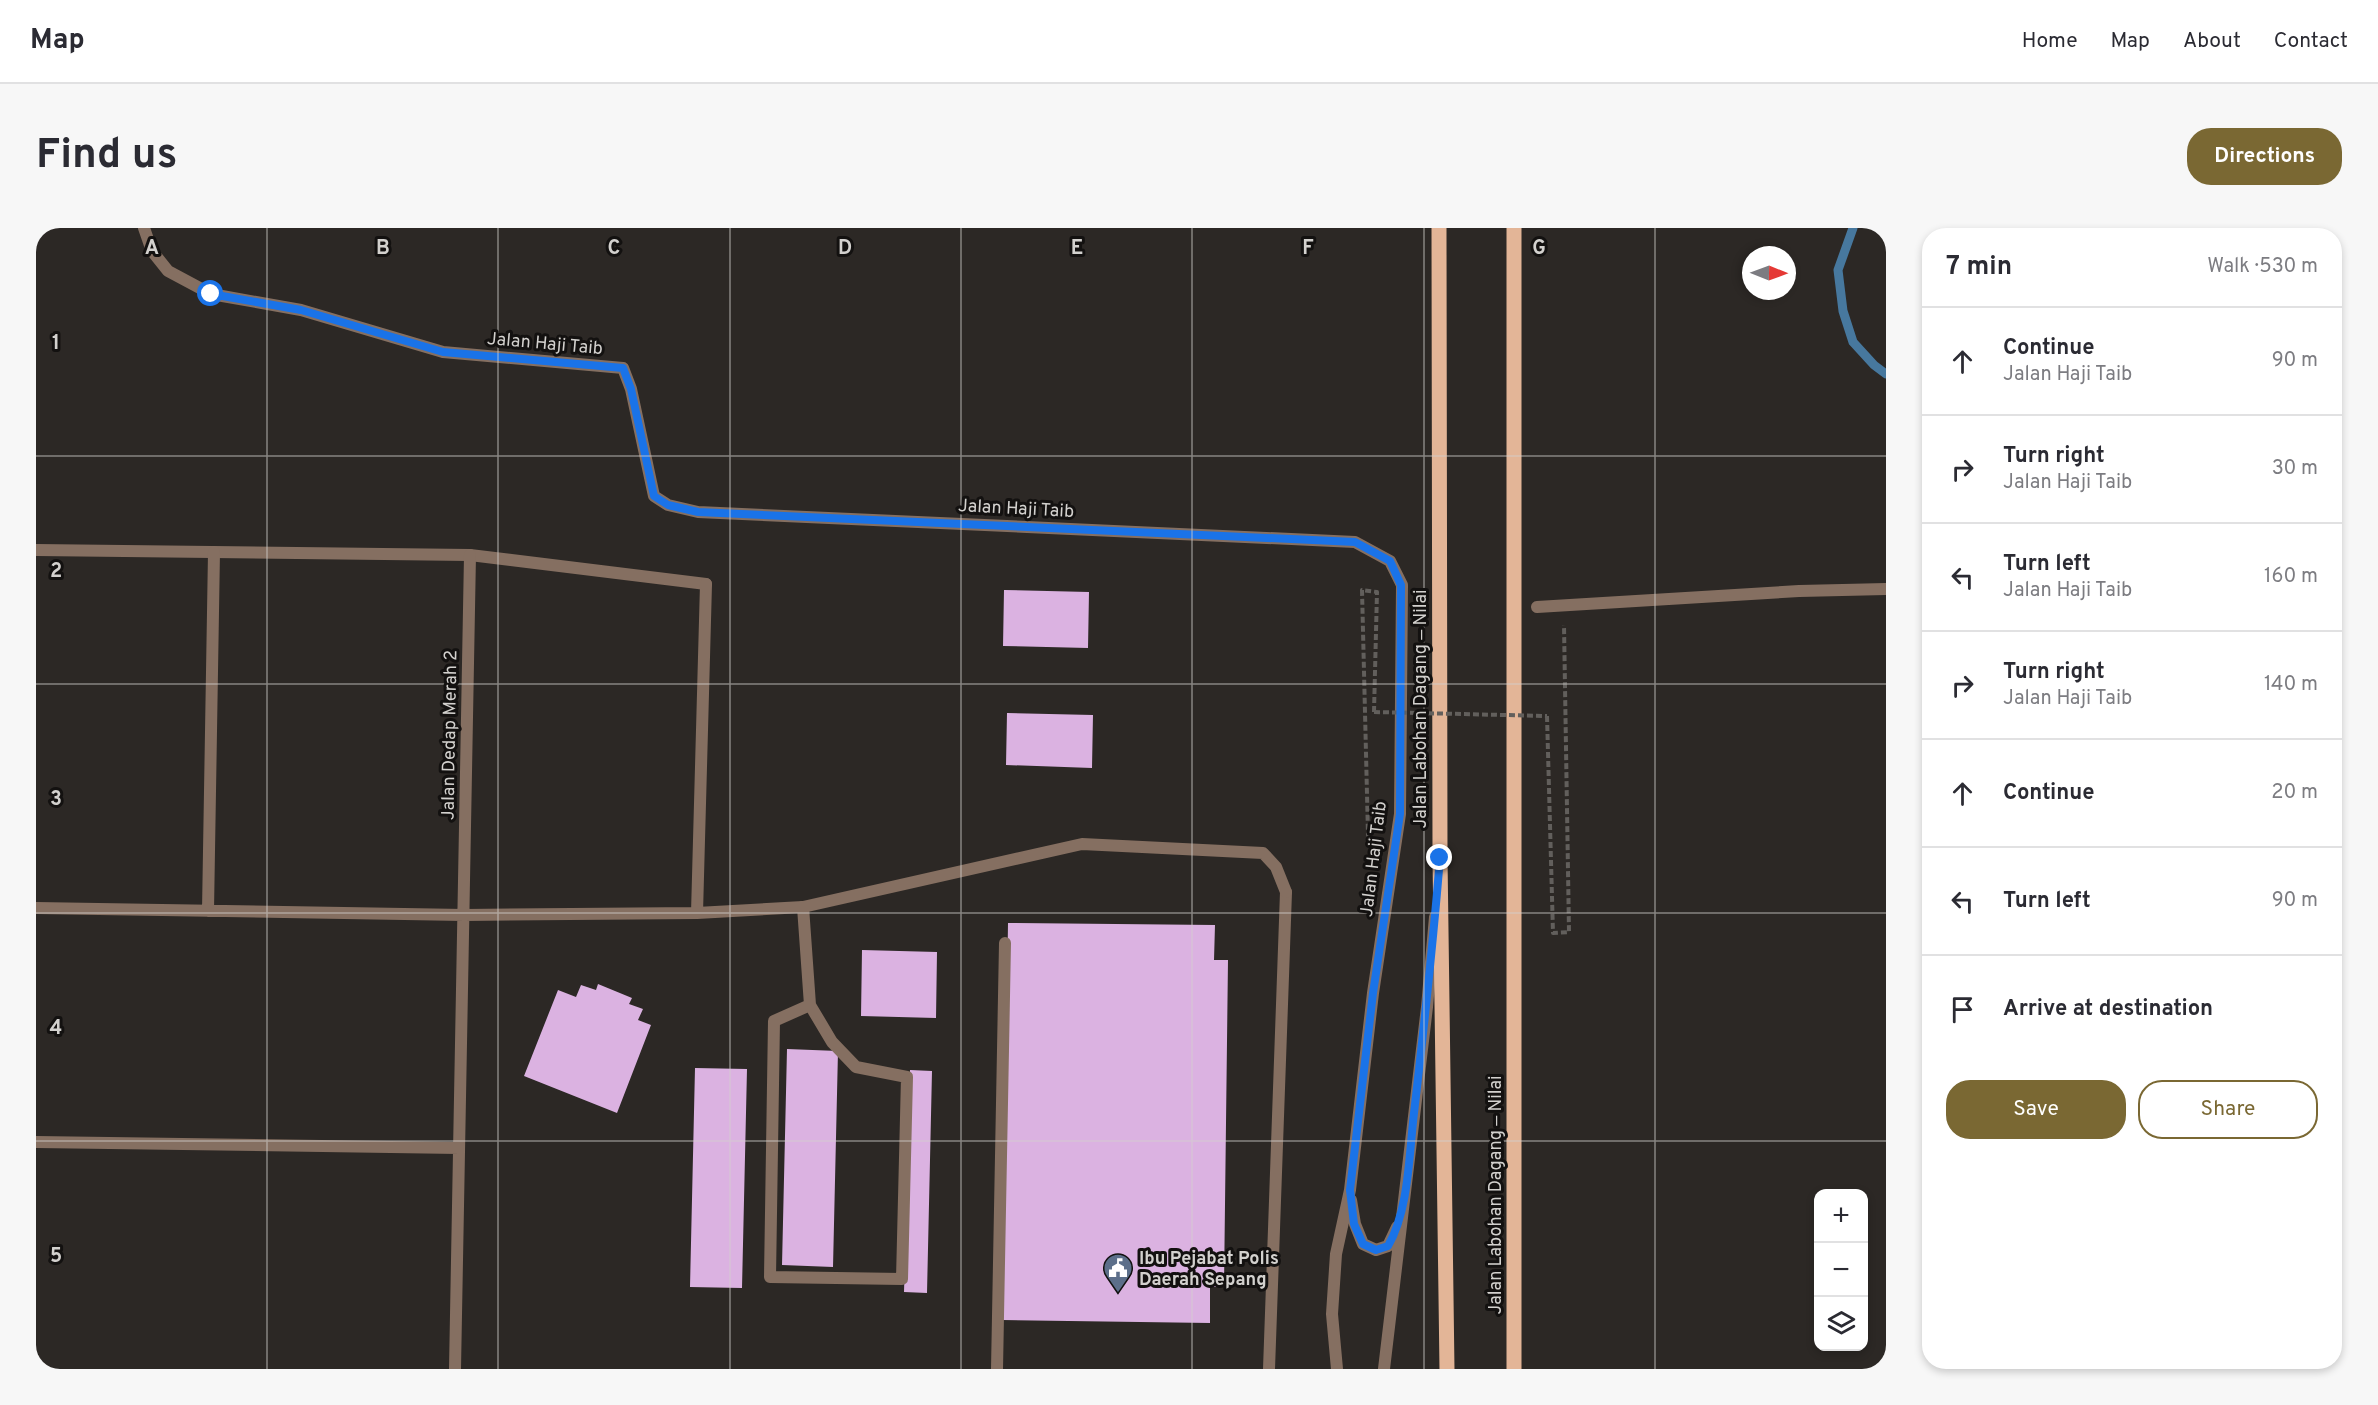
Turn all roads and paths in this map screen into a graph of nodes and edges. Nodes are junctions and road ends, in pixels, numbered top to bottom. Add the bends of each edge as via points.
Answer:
1 (144, 228) edge
2 (1439, 228) edge
3 (1514, 228) edge
4 (36, 550) edge
5 (214, 552) junction
6 (470, 555) junction
7 (1886, 589) edge
8 (1564, 606) junction
9 (1537, 607) dead end
10 (1440, 858) junction
11 (1393, 861) junction
12 (803, 907) junction
13 (36, 908) edge
14 (208, 910) junction
15 (697, 913) junction
16 (464, 915) junction
17 (1005, 943) dead end
18 (810, 1005) junction
19 (36, 1142) edge
20 (459, 1148) junction
21 (1406, 1182) junction
22 (1350, 1190) junction
23 (455, 1369) edge
24 (997, 1369) edge
25 (1269, 1369) edge
26 (1337, 1369) edge
27 (1384, 1369) edge
28 (1447, 1369) edge
29 (1514, 1369) edge

1 - 11 street, Jalan Haji Taib via 152,251 168,271 211,294 301,310 443,352 623,368 654,496 668,505 698,512 1355,542 1373,550 1390,561 1401,585 1400,814
2 - 10 main road, Jalan Labohan Dagang ‒ Nilai
3 - 29 main road, Jalan Labohan Dagang ‒ Nilai
4 - 5 street
5 - 6 street
5 - 14 street
6 - 15 street via 706,584
6 - 16 street, Jalan Dedap Merah 2
7 - 8 street
8 - 9 street
8 - 11 path, bridge via 1569,932 1553,933 1547,716 1374,712 1377,592 1362,590 1368,835
10 - 21 street
10 - 28 main road, Jalan Labohan Dagang ‒ Nilai
11 - 22 street, Jalan Haji Taib
12 - 15 street
12 - 18 street
12 - 25 street via 1082,844 1263,854 1276,867 1286,892
13 - 14 street
14 - 16 street
15 - 16 street
16 - 20 street, Jalan Dedap Merah 2
17 - 24 street
18 - 18 street via 832,1042 856,1067 907,1077 902,1279 770,1277 774,1021
19 - 20 street
20 - 23 street, Jalan Dedap Merah 2
21 - 22 street via 1397,1231 1388,1246 1376,1250 1363,1244 1354,1224
21 - 27 street
22 - 26 street via 1336,1254 1332,1314

